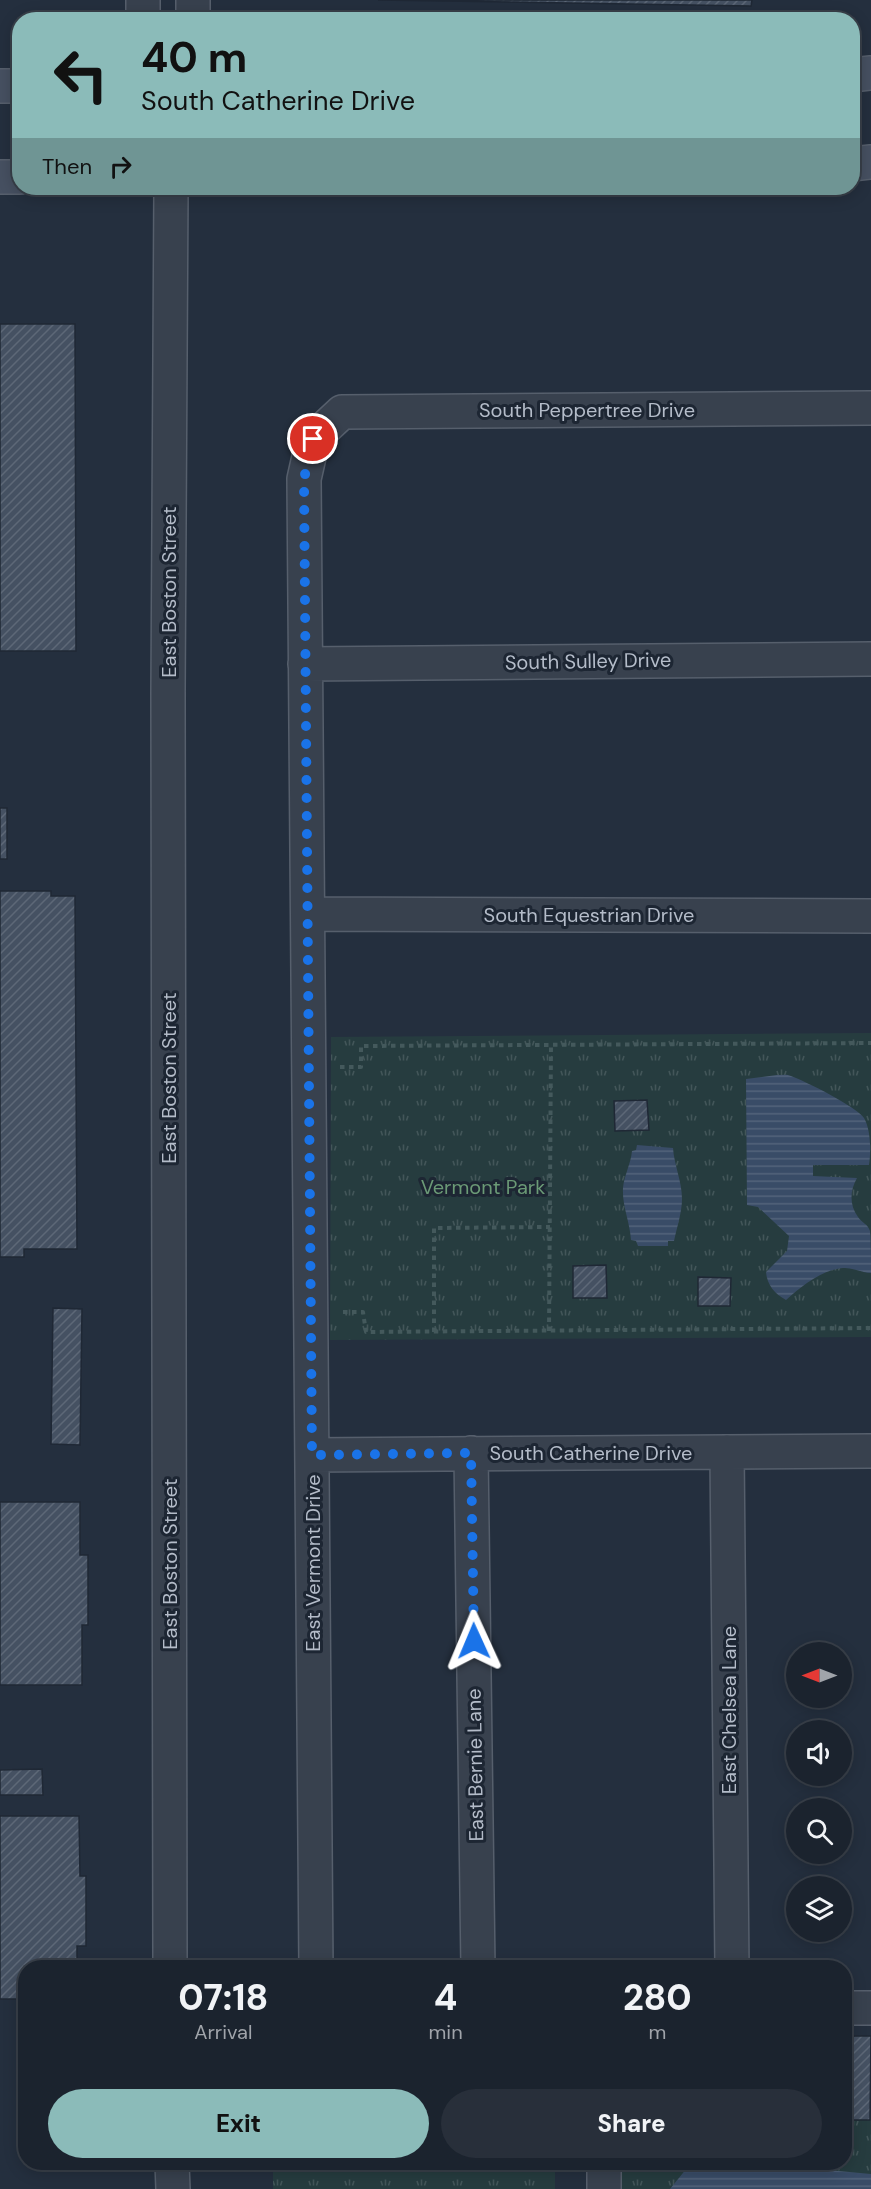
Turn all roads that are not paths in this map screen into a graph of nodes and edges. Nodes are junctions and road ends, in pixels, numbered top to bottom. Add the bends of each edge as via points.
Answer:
1 (171, 195) edge
2 (871, 408) edge
3 (313, 439) joint
4 (871, 659) edge
5 (305, 664) junction
6 (308, 914) junction
7 (871, 916) edge
8 (871, 1451) edge
9 (727, 1452) junction
10 (471, 1453) junction
11 (312, 1455) junction
12 (170, 1960) edge
13 (315, 1960) edge
14 (478, 1960) edge
15 (732, 1960) edge
16 (852, 2008) edge
17 (871, 2008) edge
18 (172, 2170) edge
19 (604, 2170) edge
20 (173, 2189) edge
21 (604, 2189) edge

1 - 12 street, East Boston Street
2 - 3 street, South Peppertree Drive via 342,412
3 - 5 street, East Vermont Drive via 304,479
4 - 5 street, South Sulley Drive
5 - 6 street, East Vermont Drive
6 - 7 street, South Equestrian Drive
6 - 11 street, East Vermont Drive
8 - 9 street, South Catherine Drive
9 - 10 street, South Catherine Drive
9 - 15 street, East Chelsea Lane
10 - 11 street, South Catherine Drive
10 - 14 street, East Bernie Lane
11 - 13 street, East Vermont Drive
16 - 17 street
18 - 20 street
19 - 21 street

